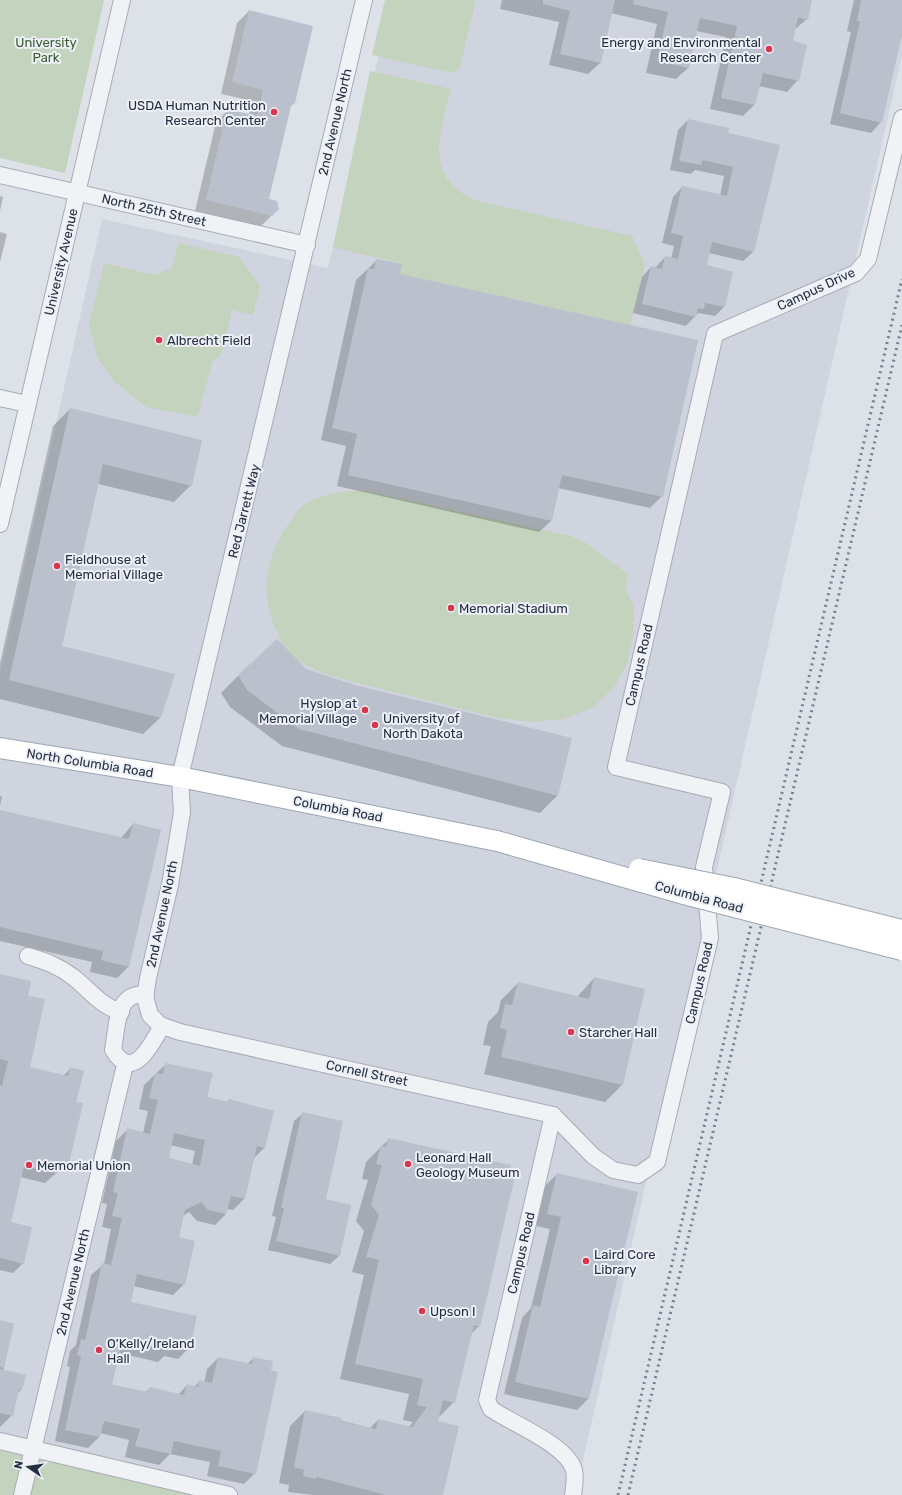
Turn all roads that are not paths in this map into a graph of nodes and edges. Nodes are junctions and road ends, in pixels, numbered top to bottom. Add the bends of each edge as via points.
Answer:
1 (122, 0) edge
2 (364, 0) edge
3 (902, 118) edge
4 (0, 175) edge
5 (77, 193) junction
6 (307, 245) junction
7 (715, 334) joint
8 (0, 398) edge
9 (27, 404) junction
10 (0, 524) edge
11 (0, 748) edge
12 (180, 777) junction
13 (497, 841) junction
14 (902, 930) edge
15 (902, 950) edge
16 (28, 956) dead end
17 (146, 994) junction
18 (121, 1012) junction
19 (162, 1026) junction
20 (124, 1069) dead end
21 (554, 1115) junction
22 (0, 1441) edge
23 (34, 1449) junction
24 (22, 1495) edge
25 (229, 1495) edge
26 (573, 1495) edge

1 - 5 street, University Avenue
2 - 6 street, 2nd Avenue North
3 - 7 street, Campus Drive via 868,259 856,273
4 - 5 street, North 25th Street
5 - 6 street, North 25th Street
5 - 9 street, University Avenue
6 - 12 street, Red Jarrett Way
7 - 21 street, Campus Road via 616,767 722,792 704,867 710,938 657,1162 638,1175 613,1170 593,1156
8 - 9 street
9 - 10 street, University Avenue
11 - 12 main road, North Columbia Road
12 - 13 main road, Columbia Road
12 - 17 street, 2nd Avenue North via 182,812 170,885
13 - 14 main road, Columbia Road, bridge via 734,888
13 - 15 main road, Columbia Road, bridge via 680,893
16 - 18 street via 49,962 73,977 102,1004
17 - 18 street via 128,999
17 - 19 street, 2nd Avenue North via 150,1015
18 - 19 street via 113,1050 117,1057 124,1061 139,1061
19 - 21 street, Cornell Street
20 - 23 street, 2nd Avenue North
21 - 26 street, Campus Road via 487,1400 492,1408 551,1444 570,1461 574,1471
22 - 23 street
23 - 24 street, 2nd Avenue North
23 - 25 street

